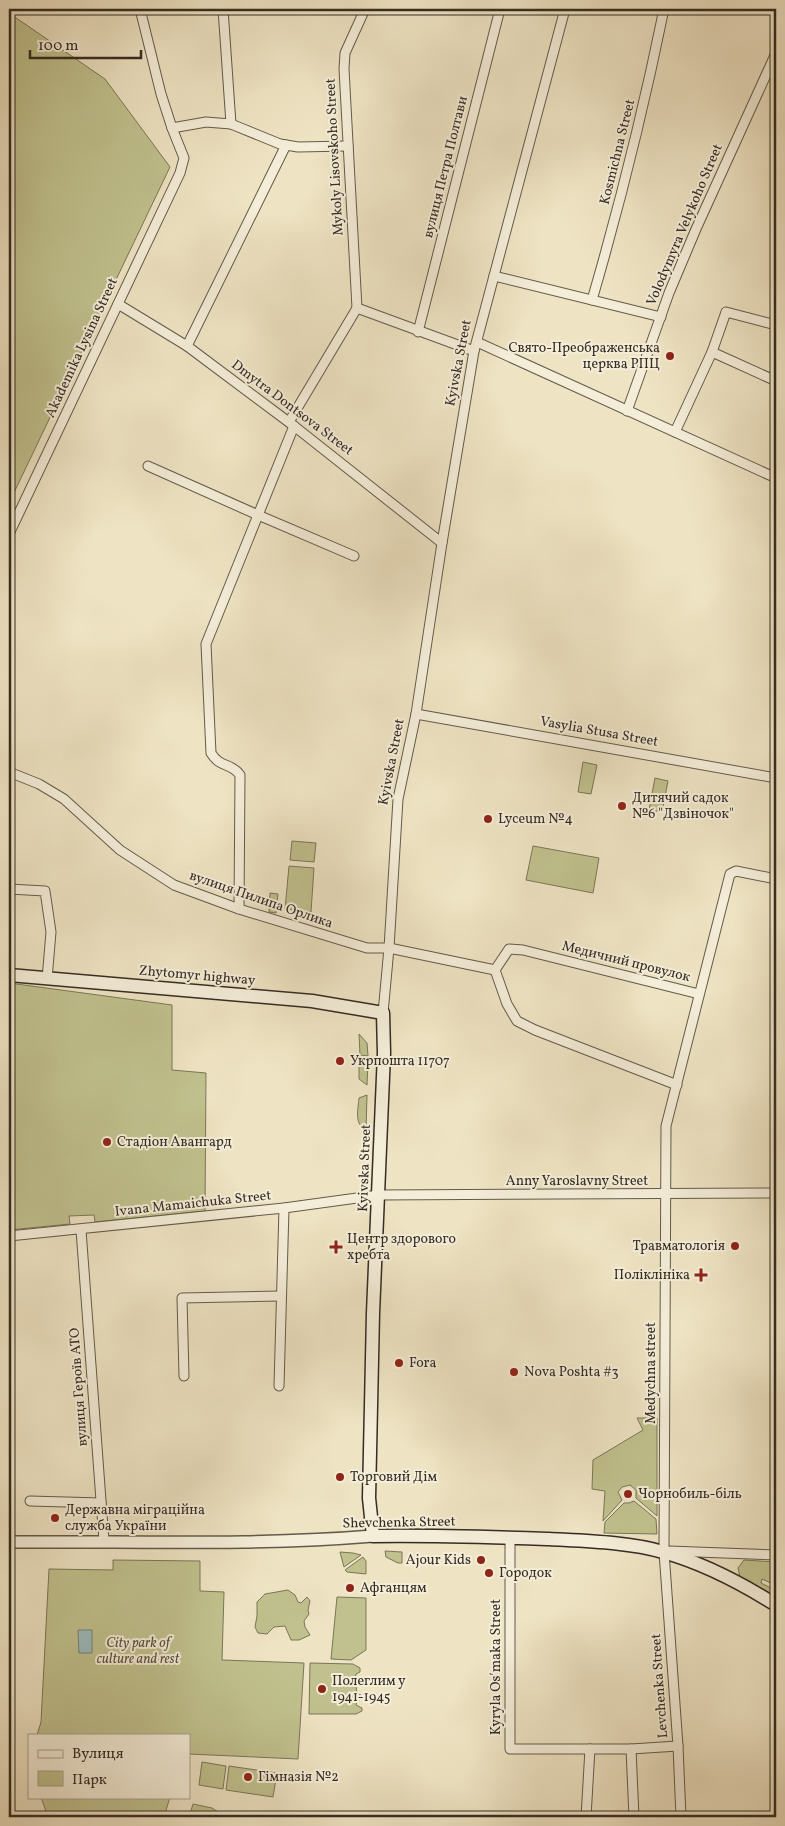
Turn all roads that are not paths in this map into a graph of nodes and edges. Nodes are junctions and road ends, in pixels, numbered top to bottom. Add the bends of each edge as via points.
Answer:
1 (140, 9) edge
2 (223, 9) edge
3 (365, 9) edge
4 (500, 9) edge
5 (565, 9) edge
6 (664, 9) edge
7 (776, 53) edge
8 (230, 124) junction
9 (172, 128) junction
10 (286, 145) junction
11 (348, 146) junction
12 (494, 276) junction
13 (592, 300) junction
14 (118, 304) junction
15 (356, 308) junction
16 (661, 317) junction
17 (776, 325) edge
18 (418, 332) junction
19 (188, 346) junction
20 (475, 347) junction
21 (712, 352) junction
22 (776, 381) edge
23 (627, 411) junction
24 (292, 424) junction
25 (675, 432) junction
26 (148, 466) dead end
27 (776, 478) edge
28 (258, 515) junction
29 (9, 534) edge
30 (442, 543) junction
31 (354, 556) dead end
32 (416, 714) junction
33 (9, 772) edge
34 (776, 778) edge
35 (776, 879) edge
36 (9, 889) edge
37 (239, 909) junction
38 (389, 948) junction
39 (495, 970) junction
40 (9, 975) edge
41 (47, 980) junction
42 (699, 994) junction
43 (383, 1014) junction
44 (677, 1085) junction
45 (776, 1193) edge
46 (379, 1195) junction
47 (666, 1195) junction
48 (284, 1208) junction
49 (81, 1230) junction
50 (9, 1236) edge
51 (281, 1296) junction
52 (184, 1376) dead end
53 (278, 1386) dead end
54 (30, 1501) dead end
55 (101, 1503) junction
56 (373, 1536) junction
57 (510, 1538) junction
58 (104, 1541) junction
59 (9, 1542) edge
60 (664, 1552) junction
61 (776, 1555) edge
62 (776, 1605) edge
63 (678, 1746) junction
64 (631, 1749) junction
65 (590, 1750) junction
66 (586, 1817) edge
67 (634, 1817) edge
68 (681, 1817) edge

1 - 9 street
2 - 8 street
3 - 11 street, Mykoly Lisovskoho Street via 345,53
4 - 18 street, вулиця Петра Полтави
5 - 12 street, Kyivska Street
6 - 13 street, Kosmichna Street via 644,104
7 - 16 street, Volodymyra Velykoho Street via 696,229
8 - 9 street via 206,122
8 - 10 street
9 - 14 street, Akademika Lysina Street via 184,158 180,173
10 - 11 street
10 - 19 street
11 - 15 street, Mykoly Lisovskoho Street
12 - 13 street
12 - 20 street, Kyivska Street
13 - 16 street
14 - 19 street, Dmytra Dontsova Street
14 - 29 street, Akademika Lysina Street
15 - 18 street
15 - 24 street
16 - 23 street, Volodymyra Velykoho Street
17 - 21 street via 726,312
18 - 20 street
19 - 24 street, Dmytra Dontsova Street
20 - 23 street
20 - 30 street, Kyivska Street
21 - 22 street
21 - 25 street
23 - 25 street
24 - 28 street
24 - 30 street, Dmytra Dontsova Street
25 - 27 street
26 - 28 street
28 - 31 street
28 - 37 street via 206,644 212,753 216,762 237,770 240,775
30 - 32 street, Kyivska Street
32 - 34 street, Vasylia Stusa Street
32 - 38 street, Kyivska Street via 398,799
33 - 37 street, вулиця Пилипа Орлика via 64,799 120,850 174,885
35 - 42 street via 736,871 730,874
36 - 41 street via 46,891 51,932
37 - 38 street, вулиця Пилипа Орлика via 367,948
38 - 39 street
38 - 43 street, Kyivska Street
39 - 42 street, Медичний провулок via 509,949 523,950
39 - 44 street via 517,1021
40 - 41 main road, Zhytomyr highway
41 - 43 main road, Zhytomyr highway via 312,1001
42 - 44 street, Медичний провулок
43 - 46 main road, Kyivska Street
44 - 47 street, Медичний провулок via 666,1126
45 - 47 street, Anny Yaroslavny Street
46 - 47 street, Anny Yaroslavny Street
46 - 48 street, Ivana Mamaichuka Street
46 - 56 main road, Kyivska Street via 368,1498
47 - 60 street, Medychna street
48 - 49 street, Ivana Mamaichuka Street
48 - 51 street
49 - 50 street, Ivana Mamaichuka Street
49 - 55 street, вулиця Героїв АТО
51 - 52 street via 182,1298
51 - 53 street
54 - 55 street
55 - 58 street, вулиця Героїв АТО
56 - 57 main road, Shevchenka Street
56 - 58 street, Shevchenka Street
57 - 60 main road, Shevchenka Street via 578,1540
57 - 65 street, Kyryla Osʹmaka Street via 510,1749
58 - 59 street, Shevchenka Street
60 - 61 street
60 - 62 main road, Shevchenka Street via 730,1578
60 - 63 street, Levchenka Street
63 - 64 street, Kyryla Osʹmaka Street
63 - 68 street, Levchenka Street
64 - 65 street, Kyryla Osʹmaka Street
64 - 67 street
65 - 66 street

